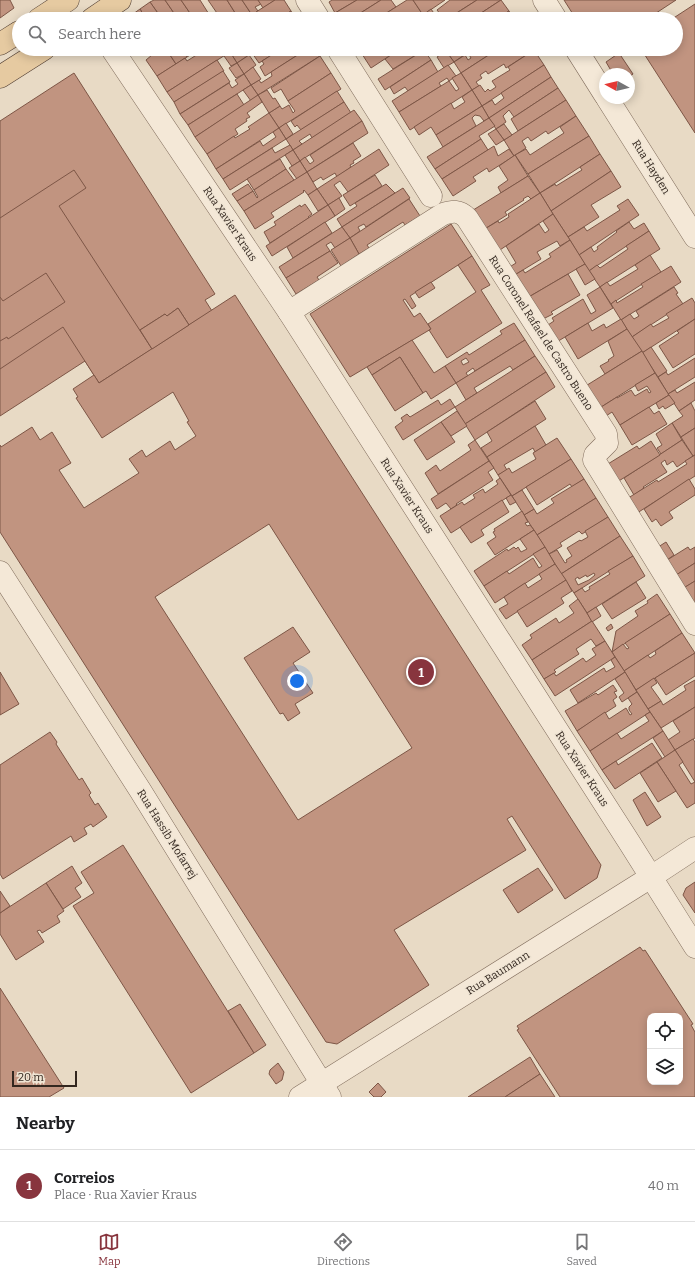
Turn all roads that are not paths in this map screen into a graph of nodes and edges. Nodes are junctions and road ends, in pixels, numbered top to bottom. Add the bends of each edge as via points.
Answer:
1 (68, 0) edge
2 (120, 0) edge
3 (307, 0) edge
4 (544, 0) edge
5 (50, 12) edge
6 (102, 12) edge
7 (315, 12) edge
8 (552, 12) edge
9 (12, 36) edge
10 (0, 44) edge
11 (33, 56) edge
12 (117, 56) edge
13 (342, 56) edge
14 (580, 56) edge
15 (0, 77) edge
16 (599, 85) edge
17 (611, 104) edge
18 (431, 196) dead end
19 (695, 237) edge
20 (289, 312) junction
21 (0, 572) edge
22 (695, 624) edge
23 (695, 848) edge
24 (651, 877) junction
25 (695, 947) edge
26 (326, 1090) edge
27 (300, 1097) edge

1 - 5 main road
2 - 6 main road
3 - 7 street
4 - 8 street
9 - 10 main road
11 - 15 main road
12 - 20 street, Rua Xavier Kraus
13 - 18 street
14 - 16 street
17 - 19 street, Rua Hayden
20 - 22 street, Rua Coronel Rafael de Castro Bueno via 443,214 455,211 462,213 468,218 606,434 607,443 594,455 594,460
20 - 24 street, Rua Xavier Kraus
21 - 26 street, Rua Hassib Mofarrej via 140,790
23 - 24 street, Rua Baumann
24 - 25 street, Rua Xavier Kraus
24 - 26 street, Rua Baumann
26 - 27 street, Rua Baumann

